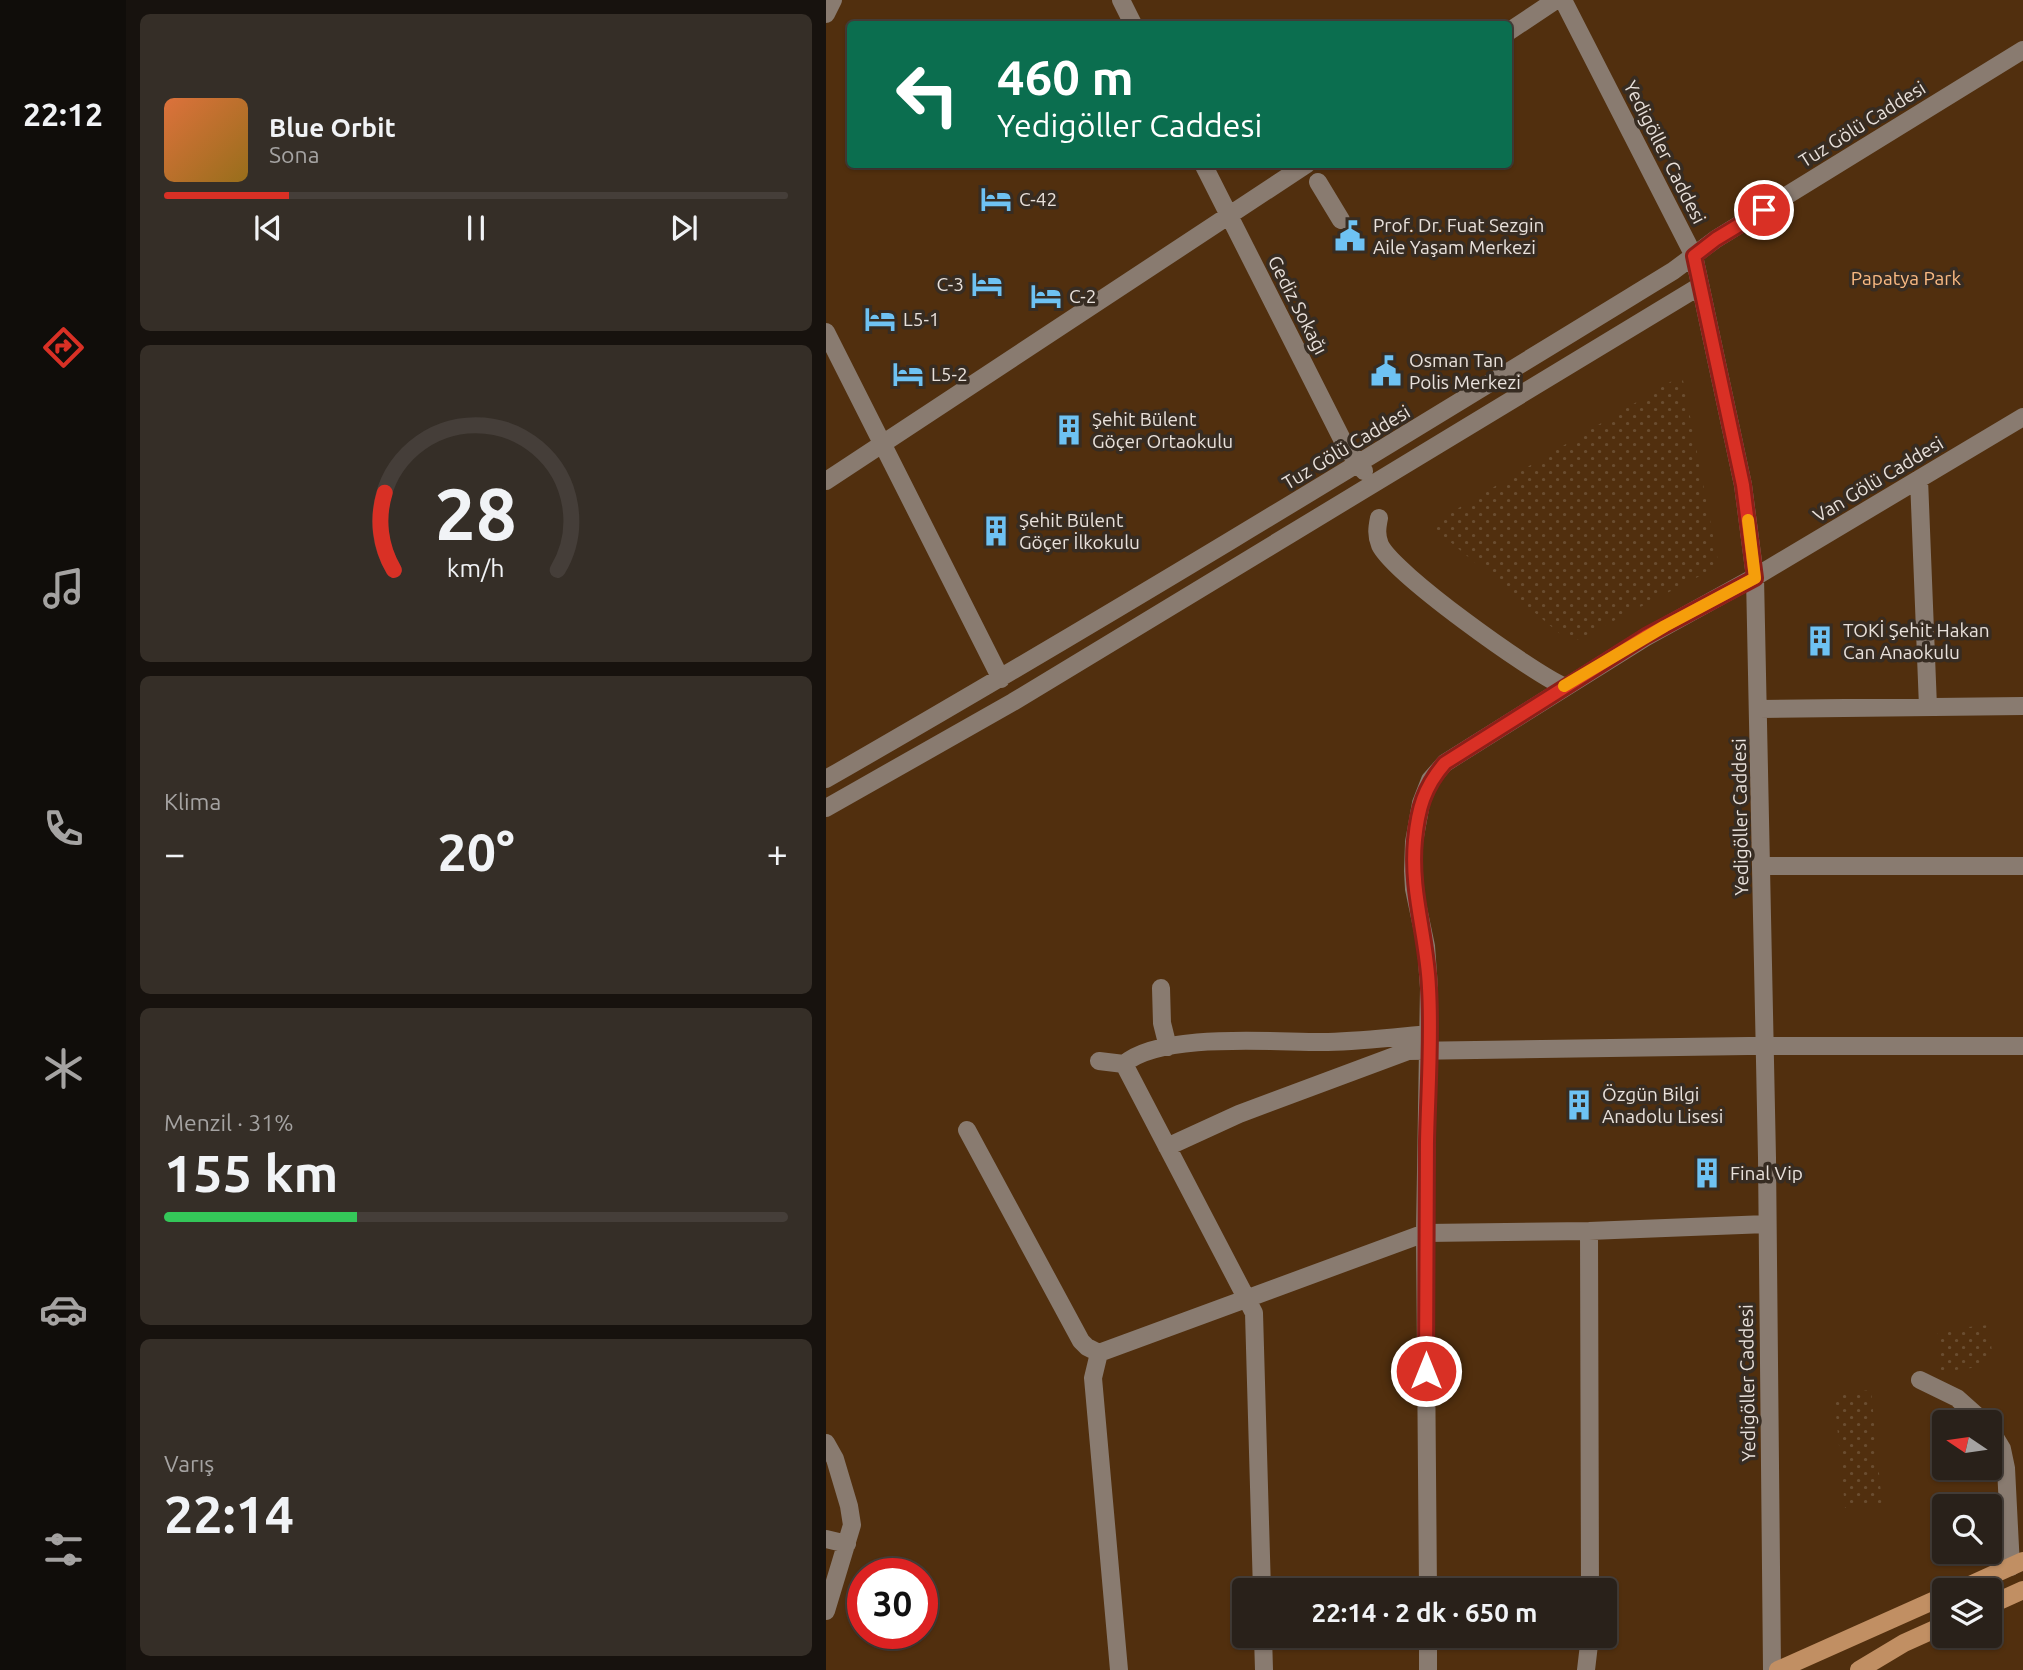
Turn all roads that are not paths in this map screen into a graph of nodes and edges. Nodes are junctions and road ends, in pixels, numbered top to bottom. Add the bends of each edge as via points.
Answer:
1 (833, 0) edge
2 (1121, 0) edge
3 (1556, 0) edge
4 (1563, 0) edge
5 (826, 14) edge
6 (1132, 21) edge
7 (1512, 29) edge
8 (2023, 50) edge
9 (1205, 168) edge
10 (1301, 168) edge
11 (1318, 182) dead end
12 (1229, 216) junction
13 (1342, 220) dead end
14 (1694, 256) junction
15 (1700, 286) junction
16 (826, 332) edge
17 (2023, 417) edge
18 (882, 444) junction
19 (1359, 464) junction
20 (1919, 479) junction
21 (826, 481) edge
22 (1374, 483) junction
23 (1379, 518) dead end
24 (1755, 578) junction
25 (1001, 679) junction
26 (1563, 687) junction
27 (2023, 706) edge
28 (1928, 707) junction
29 (1759, 709) junction
30 (826, 779) edge
31 (826, 808) edge
32 (1762, 866) junction
33 (2023, 866) edge
34 (1161, 988) dead end
35 (1429, 1043) junction
36 (1765, 1046) junction
37 (2023, 1046) edge
38 (1168, 1047) junction
39 (1099, 1061) dead end
40 (1124, 1064) junction
41 (967, 1130) dead end
42 (1167, 1147) junction
43 (1767, 1224) junction
44 (1589, 1231) junction
45 (1425, 1233) junction
46 (1246, 1298) junction
47 (1099, 1353) junction
48 (1920, 1380) dead end
49 (1970, 1410) edge
50 (826, 1443) edge
51 (2002, 1449) edge
52 (826, 1538) edge
53 (847, 1544) junction
54 (2017, 1564) edge
55 (1262, 1578) edge
56 (1428, 1578) edge
57 (1590, 1578) edge
58 (1986, 1578) edge
59 (2023, 1590) edge
60 (2002, 1600) edge
61 (1932, 1601) edge
62 (826, 1611) edge
63 (1932, 1630) edge
64 (1263, 1648) edge
65 (1428, 1648) edge
66 (1589, 1648) edge
67 (1119, 1670) edge
68 (1264, 1670) edge
69 (1428, 1670) edge
70 (1586, 1670) edge
71 (1772, 1670) edge
72 (1778, 1670) edge
73 (1859, 1670) edge

1 - 5 street
2 - 6 street
3 - 7 street
4 - 14 street, Yedigöller Caddesi
8 - 14 street, Tuz Gölü Caddesi
9 - 12 street, Gediz Sokağı
10 - 12 street
11 - 13 street
12 - 18 street
12 - 19 street, Gediz Sokağı via 1346,447
14 - 15 street, Yedigöller Caddesi
14 - 19 street, Tuz Gölü Caddesi
15 - 22 street
15 - 24 street, Yedigöller Caddesi via 1743,485
16 - 18 street
17 - 20 street, Van Gölü Caddesi
18 - 21 street
18 - 25 street
19 - 22 street, Gediz Sokağı
19 - 25 street, Tuz Gölü Caddesi
20 - 24 street, Van Gölü Caddesi
20 - 28 street
22 - 31 street via 1013,702
23 - 26 street via 1381,546 1412,579
24 - 26 street, Van Gölü Caddesi
24 - 29 street, Yedigöller Caddesi
25 - 30 street, Tuz Gölü Caddesi
26 - 35 street, Van Gölü Caddesi via 1445,763 1430,780 1417,819 1413,871 1426,946
27 - 28 street
28 - 29 street
29 - 32 street, Yedigöller Caddesi
32 - 33 street
32 - 36 street, Yedigöller Caddesi
34 - 38 street
35 - 36 street
35 - 38 street via 1195,1042
35 - 42 street
35 - 45 street, Van Gölü Caddesi
36 - 37 street
36 - 43 street, Yedigöller Caddesi
38 - 40 street
39 - 40 street
40 - 42 street
41 - 47 street via 1081,1341
42 - 46 street
43 - 44 street
43 - 71 street, Yedigöller Caddesi
44 - 45 street
44 - 57 street
45 - 46 street
45 - 56 street, Van Gölü Caddesi
46 - 47 street
46 - 55 street via 1254,1313
47 - 67 street via 1093,1378
48 - 49 street
50 - 53 street via 849,1506 852,1525
51 - 54 street
52 - 53 street
53 - 62 street
54 - 58 main road
59 - 60 main road
61 - 72 main road
63 - 73 main road
64 - 68 street
65 - 69 street
66 - 70 street

